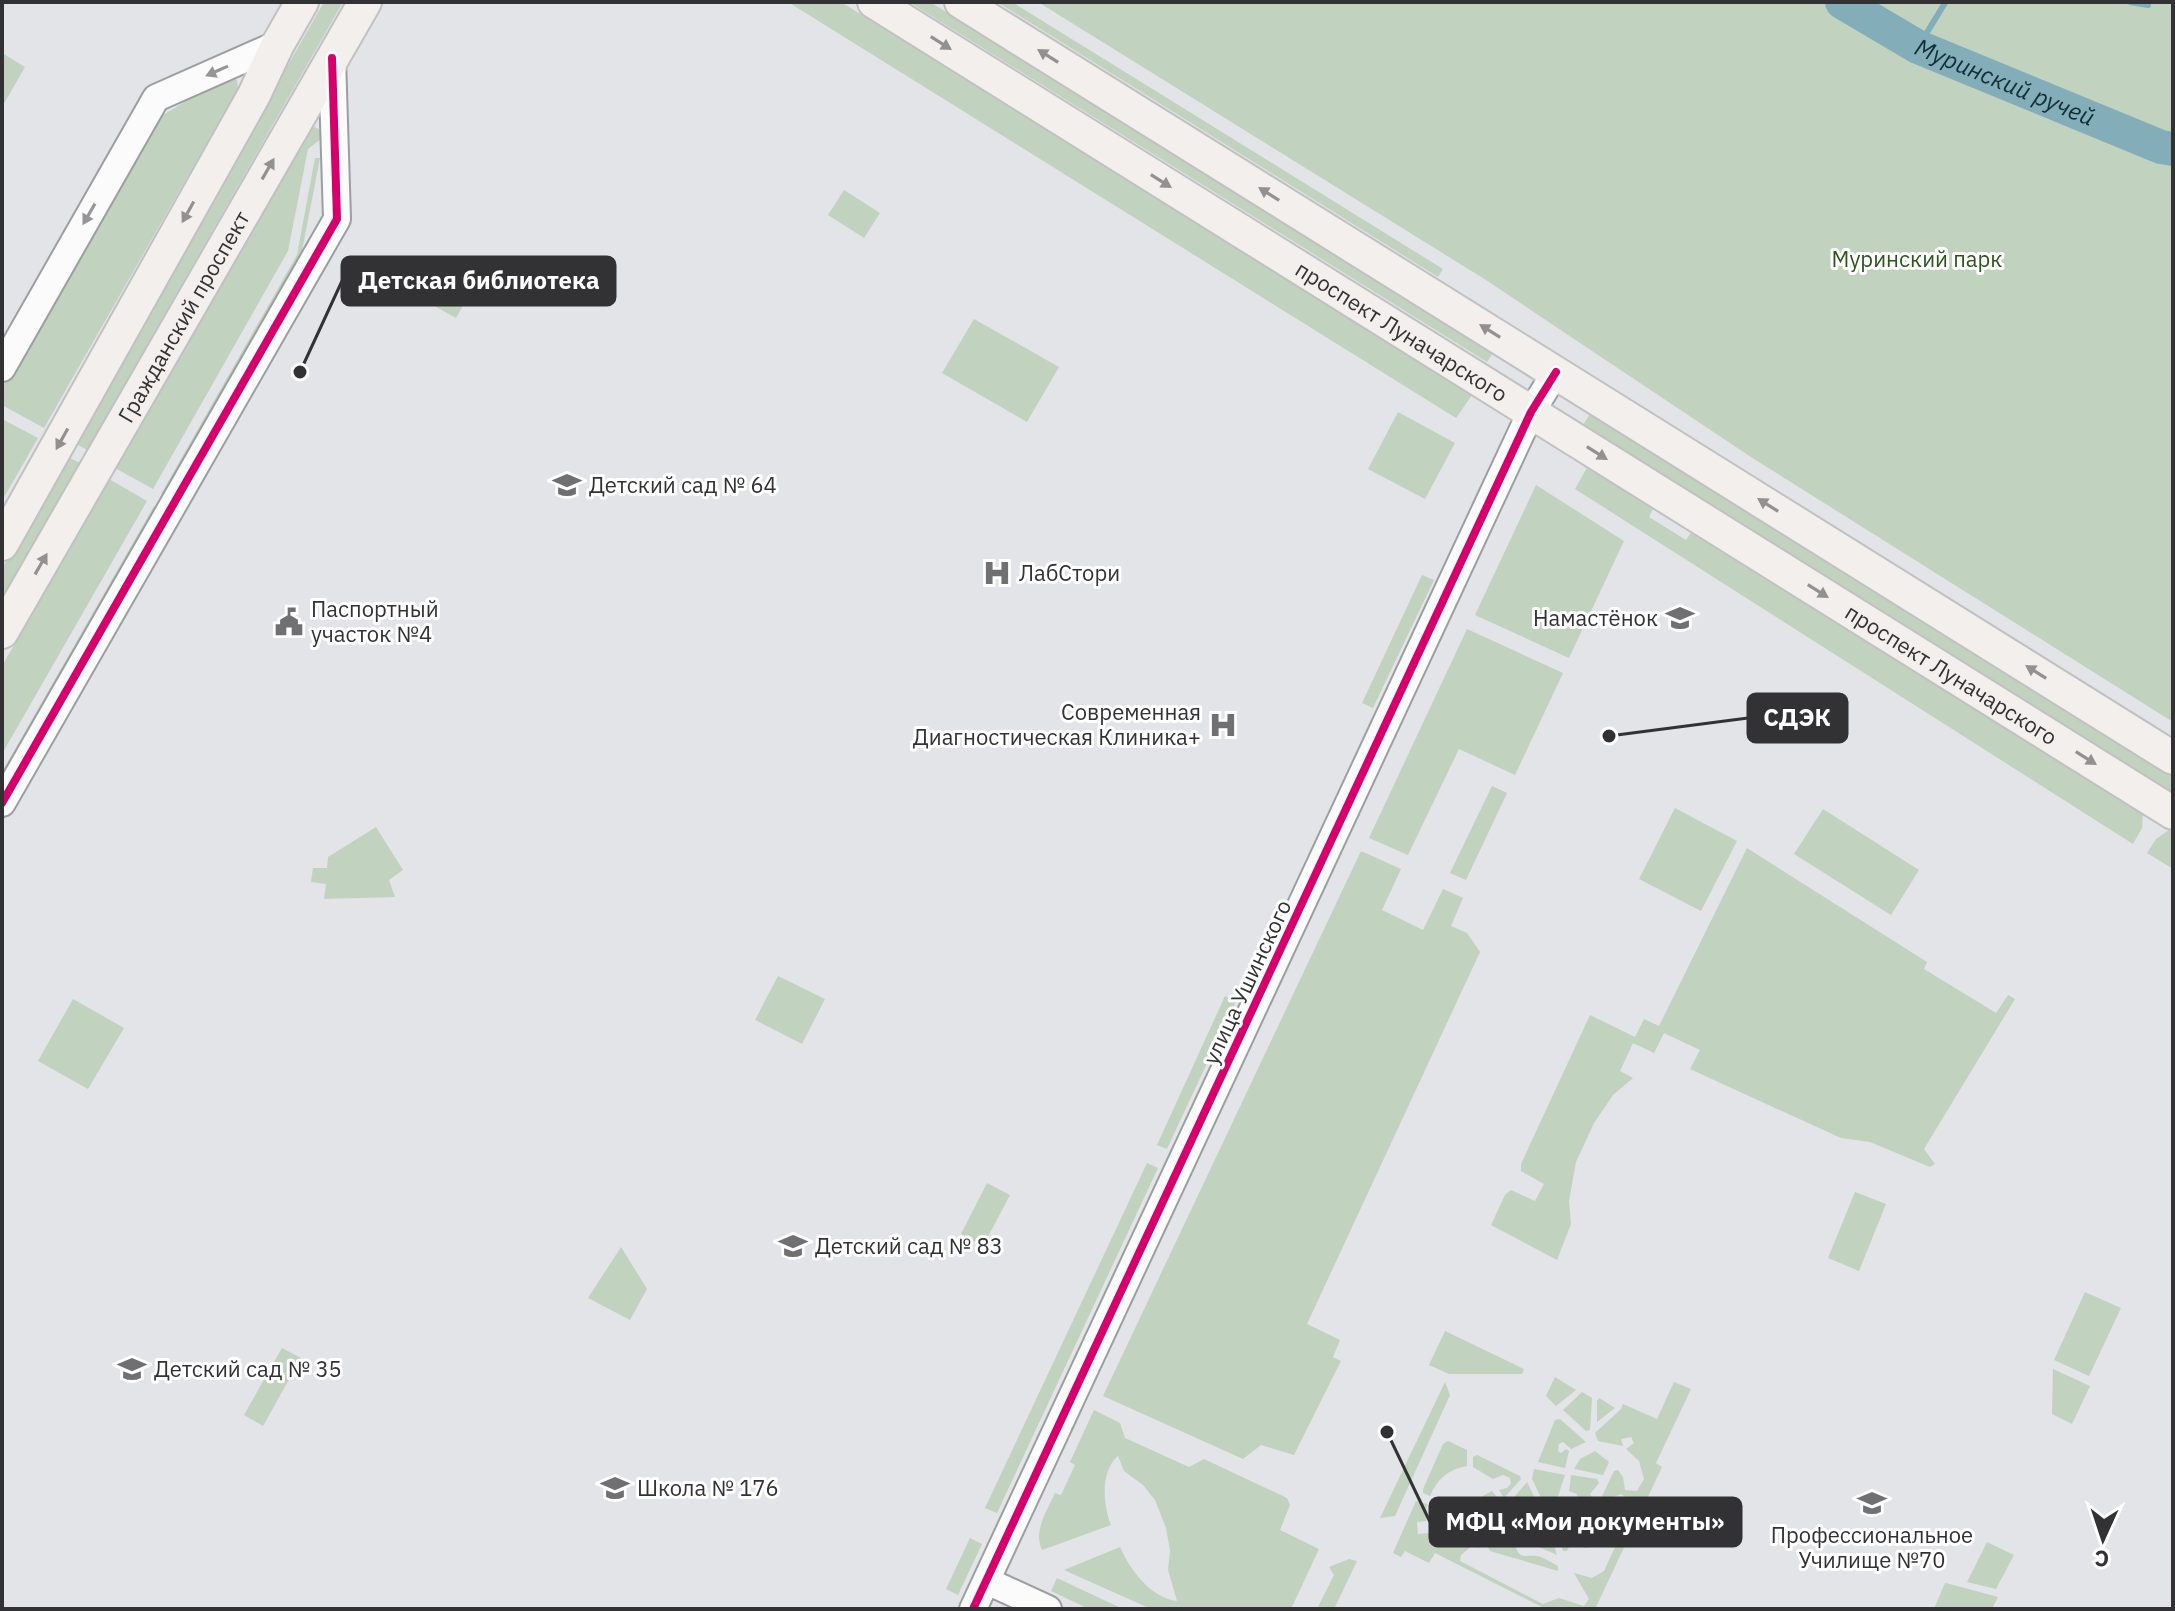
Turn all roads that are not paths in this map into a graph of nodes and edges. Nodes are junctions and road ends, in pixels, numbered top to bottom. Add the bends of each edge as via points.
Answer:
1 (302, 2) edge
2 (365, 2) edge
3 (874, 2) edge
4 (961, 2) edge
5 (278, 44) junction
6 (332, 58) junction
7 (2, 368) edge
8 (1556, 372) junction
9 (1531, 412) junction
10 (2, 544) edge
11 (2, 632) edge
12 (2173, 758) edge
13 (2, 803) edge
14 (2173, 813) edge
15 (987, 1581) junction
16 (973, 1609) edge
17 (1048, 1609) edge

1 - 5 main road, Гражданский проспект
2 - 6 main road, Гражданский проспект
3 -> 9 main road, проспект Луначарского
8 -> 4 main road
5 -> 7 street via 156,98
5 -> 10 main road, Гражданский проспект
11 -> 6 main road, Гражданский проспект
6 - 13 street via 337,219
8 - 9 street, улица Ушинского
12 -> 8 main road
9 -> 14 main road, проспект Луначарского
9 - 15 street, улица Ушинского
15 - 16 street, улица Ушинского
15 - 17 street

